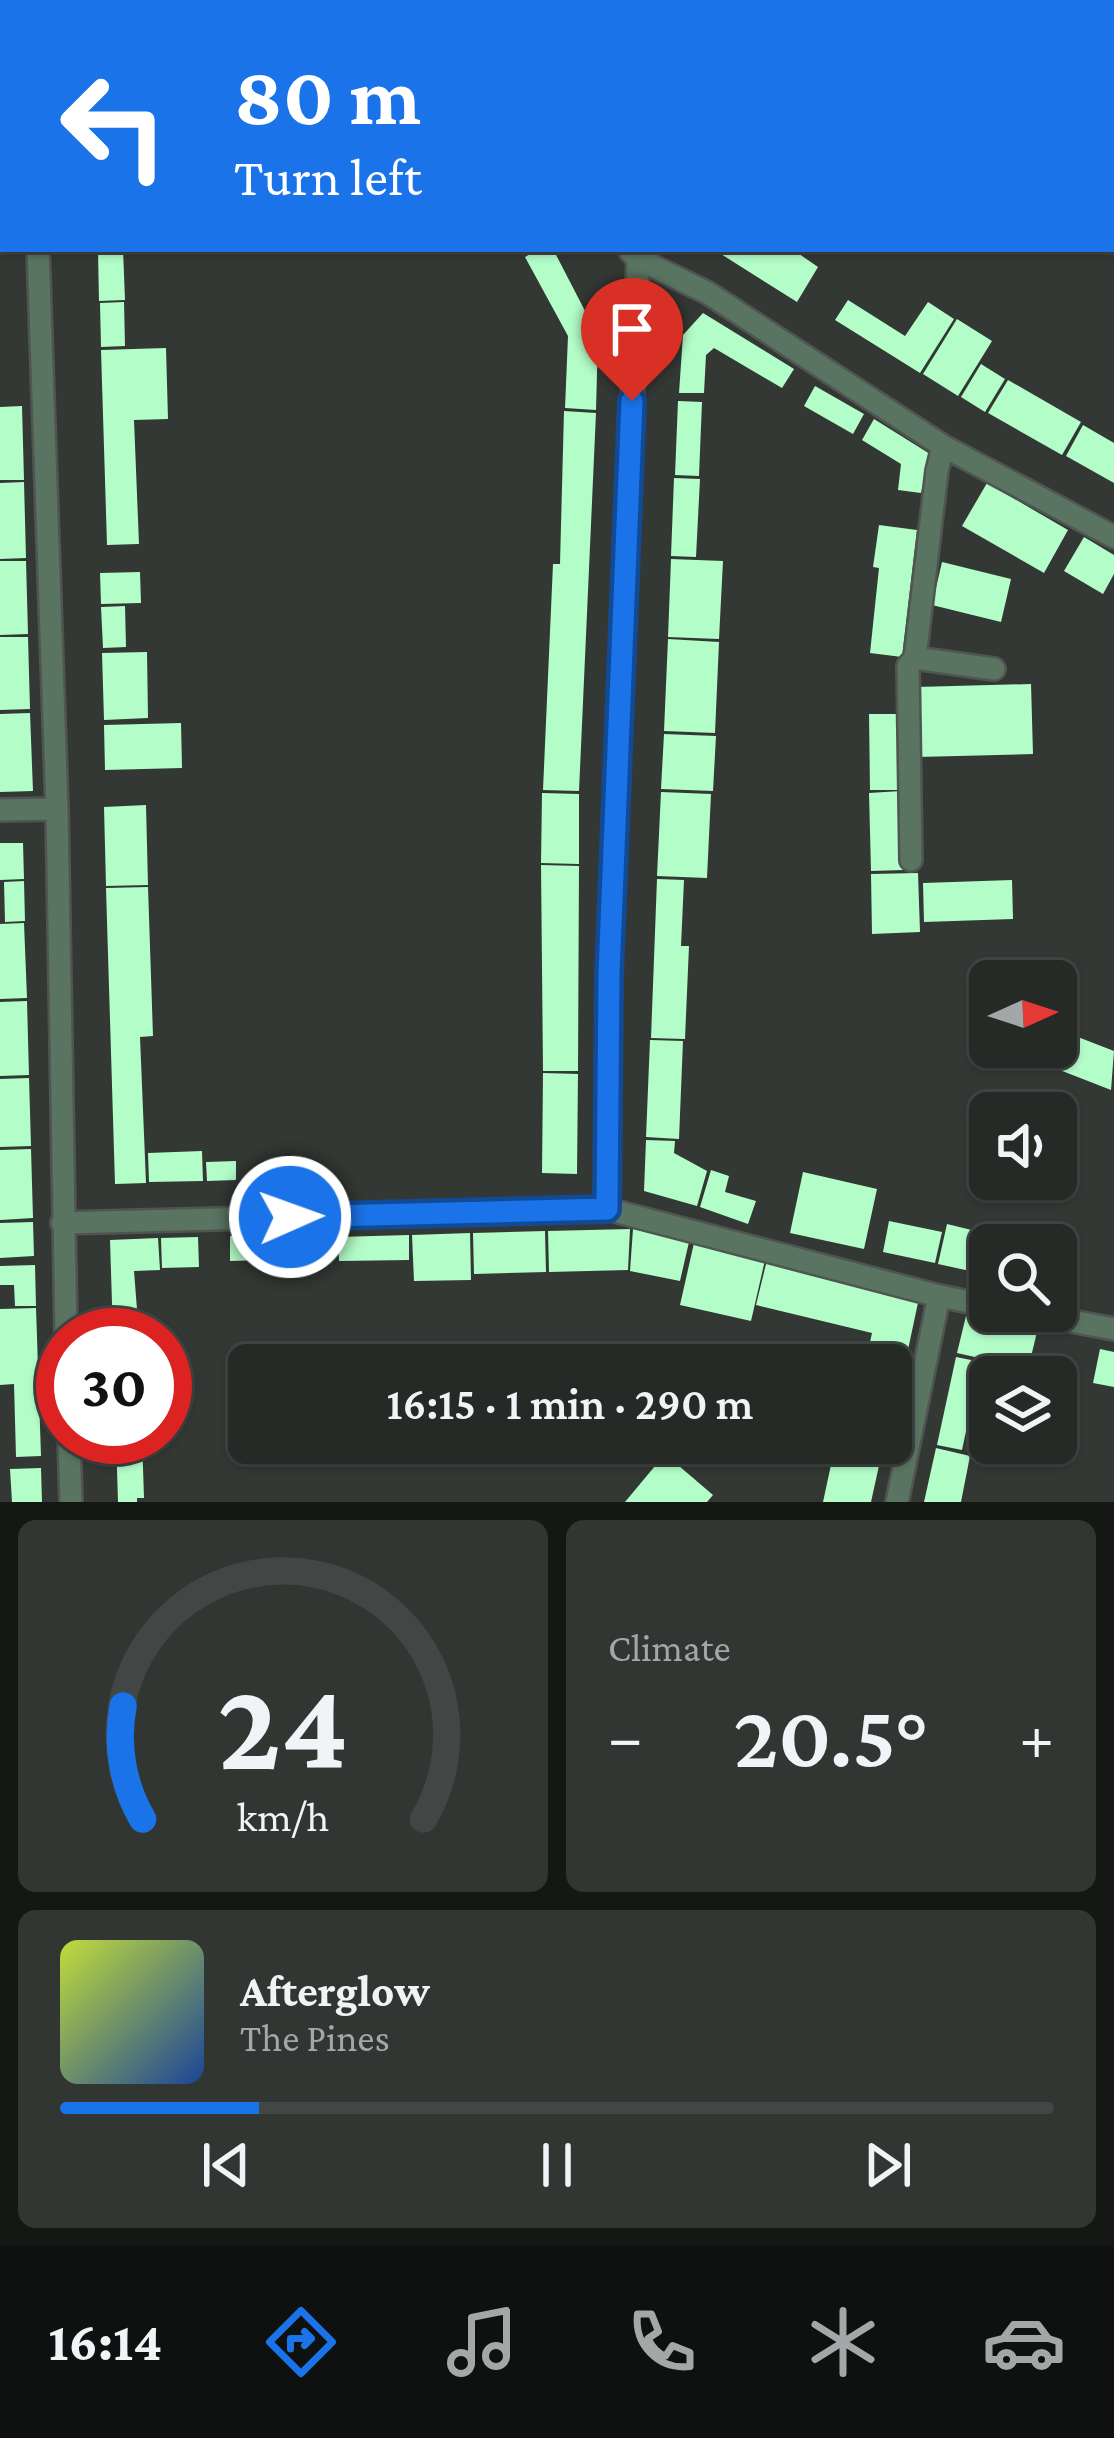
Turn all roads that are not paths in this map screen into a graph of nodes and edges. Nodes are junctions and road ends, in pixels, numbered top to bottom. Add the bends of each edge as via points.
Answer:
1 (38, 252) edge
2 (638, 252) edge
3 (943, 446) junction
4 (1114, 537) edge
5 (915, 658) junction
6 (994, 669) dead end
7 (57, 809) junction
8 (0, 811) edge
9 (910, 860) dead end
10 (607, 1209) junction
11 (62, 1223) junction
12 (939, 1296) junction
13 (969, 1302) edge
14 (65, 1308) edge
15 (1077, 1322) edge
16 (1114, 1329) edge
17 (70, 1464) edge
18 (71, 1502) edge
19 (897, 1502) edge

1 - 7 street
2 - 3 street
2 - 10 street
3 - 4 street
3 - 5 street
5 - 6 street
5 - 9 street via 908,666
7 - 8 street
7 - 11 street
10 - 11 street
10 - 12 street
11 - 14 street
12 - 13 street
12 - 19 street
15 - 16 street
17 - 18 street

